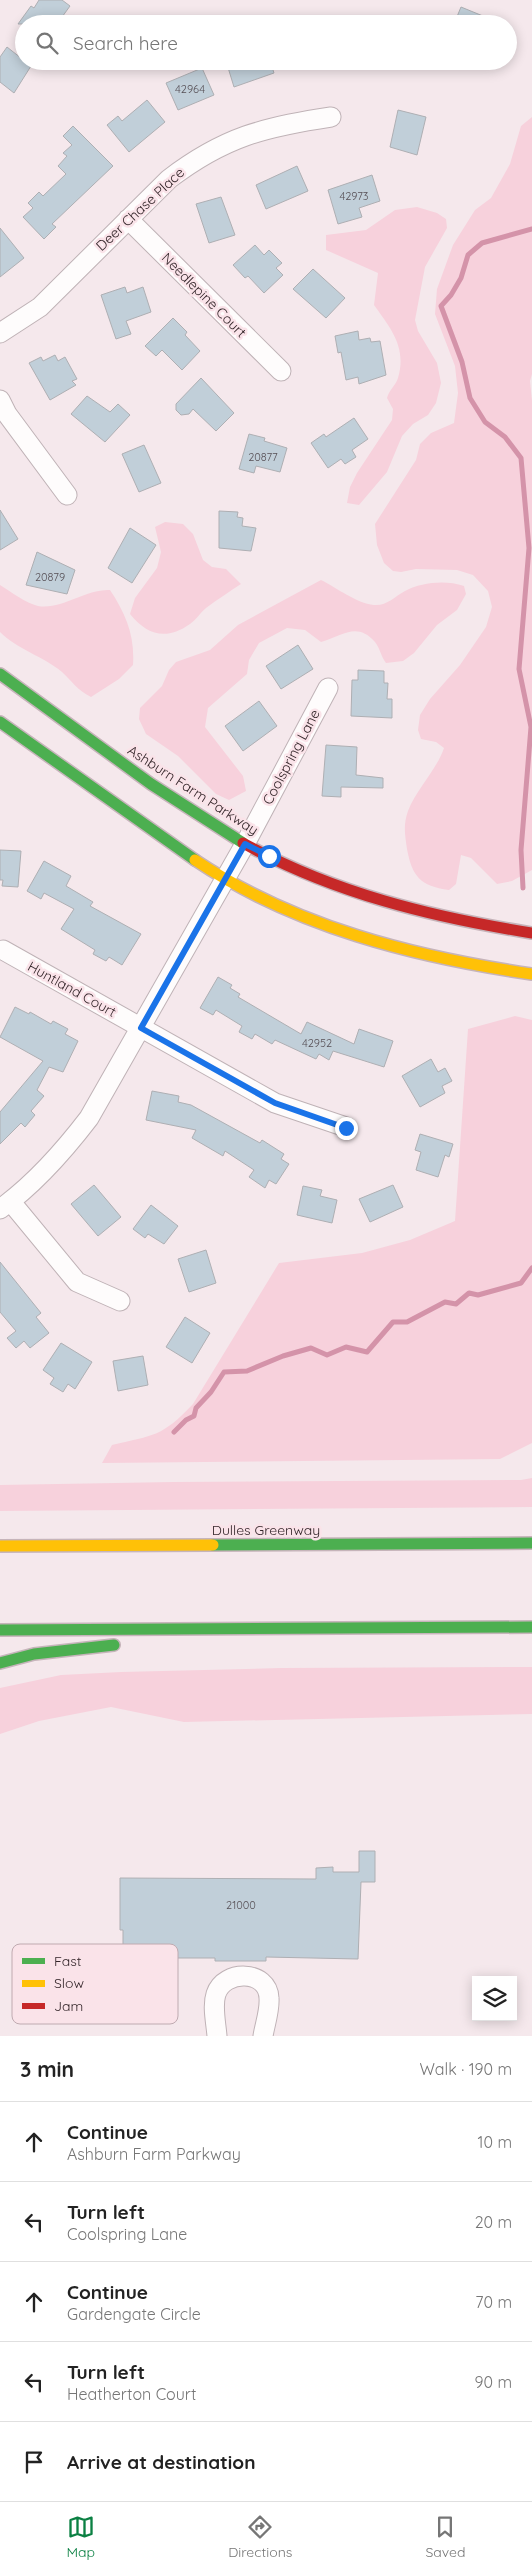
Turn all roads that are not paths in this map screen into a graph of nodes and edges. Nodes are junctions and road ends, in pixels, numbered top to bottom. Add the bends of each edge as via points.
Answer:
1 (331, 117) dead end
2 (128, 219) junction
3 (0, 333) edge
4 (281, 371) dead end
5 (0, 400) edge
6 (68, 496) dead end
7 (0, 674) edge
8 (328, 688) dead end
9 (0, 722) edge
10 (245, 844) junction
11 (225, 879) junction
12 (532, 933) edge
13 (3, 950) dead end
14 (532, 974) edge
15 (141, 1028) junction
16 (346, 1128) dead end
17 (6, 1206) edge
18 (120, 1301) dead end
19 (532, 1543) edge
20 (0, 1546) edge
21 (532, 1627) edge
22 (417, 1628) junction
23 (0, 1630) edge
24 (204, 1641) dead end
25 (128, 1644) dead end
26 (0, 1662) edge
27 (218, 2036) edge
28 (263, 2036) edge

1 - 2 street, Deer Chase Place via 269,127 216,147 169,179
2 - 3 street, Deer Chase Place via 40,307
2 - 4 street, Needlepine Court
5 - 6 street
7 - 10 main road, Ashburn Farm Parkway via 165,792
8 - 10 street, Coolspring Lane
9 - 11 main road
10 - 11 street, Coolspring Lane
10 - 12 main road, Ashburn Farm Parkway via 359,893 477,925
11 - 14 main road via 356,938 456,963
11 - 15 street, Coolspring Lane
13 - 15 street, Huntland Court
15 - 16 street, Huntland Court via 275,1103
15 - 17 street, Coolspring Lane via 84,1125 64,1151
17 - 18 street via 77,1282
19 - 20 main road, Dulles Greenway
21 - 22 main road
22 - 23 main road
22 - 24 main road
25 - 26 main road via 34,1654
27 - 28 street via 216,1992 230,1978 246,1976 262,1983 270,1997

